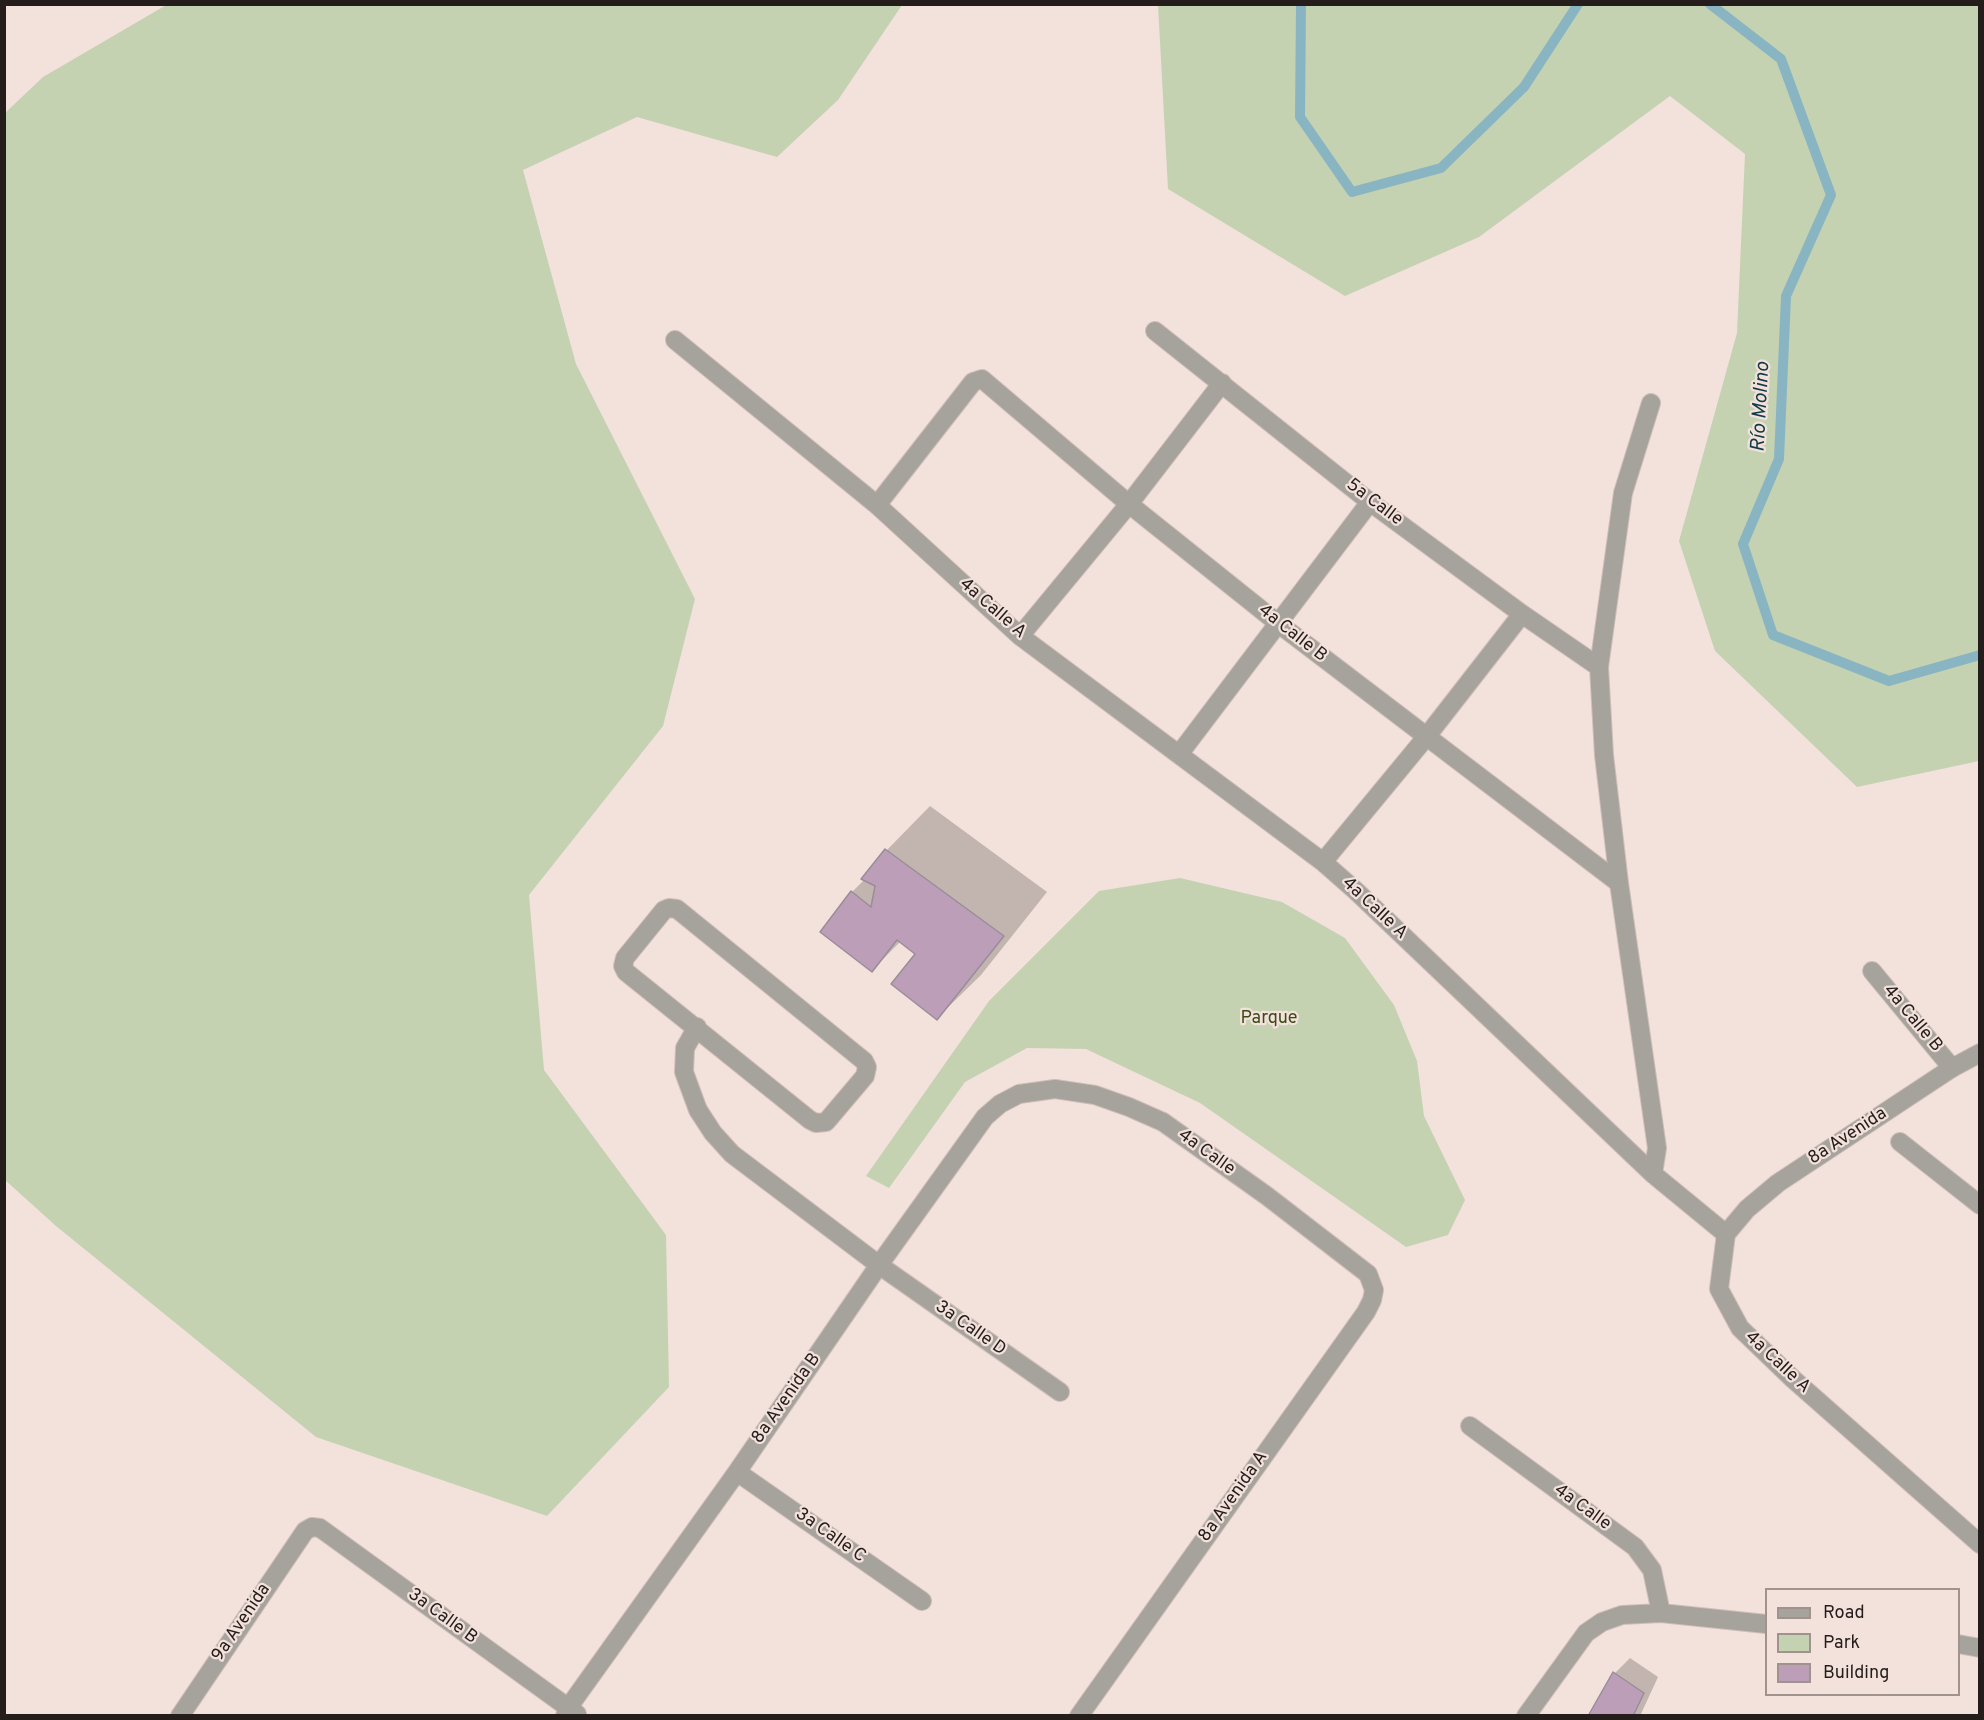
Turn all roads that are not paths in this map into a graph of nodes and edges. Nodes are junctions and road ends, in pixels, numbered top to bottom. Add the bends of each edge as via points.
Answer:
1 (1155, 331) dead end
2 (675, 340) dead end
3 (1222, 383) junction
4 (1651, 403) dead end
5 (1370, 502) junction
6 (1129, 504) junction
7 (877, 505) junction
8 (1522, 614) junction
9 (1279, 624) junction
10 (1020, 636) junction
11 (1599, 667) junction
12 (1427, 736) junction
13 (1179, 753) junction
14 (1323, 862) junction
15 (1619, 883) junction
16 (1872, 971) dead end
17 (697, 1027) junction
18 (1980, 1053) edge
19 (1952, 1068) junction
20 (1019, 1094) joint
21 (1900, 1142) dead end
22 (1653, 1174) junction
23 (1980, 1204) edge
24 (1726, 1234) junction
25 (879, 1265) junction
26 (1368, 1274) joint
27 (1060, 1392) dead end
28 (1470, 1426) dead end
29 (737, 1472) junction
30 (305, 1531) joint
31 (1980, 1544) edge
32 (922, 1601) dead end
33 (1662, 1613) junction
34 (1765, 1624) edge
35 (1960, 1644) edge
36 (1980, 1648) edge
37 (571, 1713) edge
38 (180, 1716) edge
39 (1079, 1716) edge
40 (1526, 1716) edge

1 - 3 street, 5a Calle
2 - 7 street, 4a Calle A
3 - 5 street, 5a Calle
3 - 6 street
4 - 11 street via 1623,493
5 - 8 street, 5a Calle
5 - 9 street
6 - 7 street, 4a Calle B via 982,378 973,382
6 - 9 street, 4a Calle B
6 - 10 street
7 - 10 street, 4a Calle A
8 - 11 street, 5a Calle
8 - 12 street
9 - 12 street, 4a Calle B
9 - 13 street
10 - 13 street, 4a Calle A
11 - 15 street via 1604,755
12 - 14 street
12 - 15 street, 4a Calle B
13 - 14 street, 4a Calle A
14 - 22 street, 4a Calle A
15 - 22 street via 1657,1148
16 - 19 street, 4a Calle B
17 - 17 street via 816,1123 831,1118 866,1074 866,1064 860,1057 677,909 669,908 625,958 623,966
17 - 25 street, 3a Calle D via 685,1048 684,1072 698,1110 713,1133 732,1154
18 - 19 street, 8a Avenida
19 - 24 street, 8a Avenida via 1778,1183 1747,1209
20 - 25 street, 8a Avenida B via 985,1117
20 - 26 street, 4a Calle via 1055,1089 1095,1095 1163,1122
21 - 23 street
22 - 24 street, 4a Calle A
24 - 31 street, 4a Calle A via 1719,1289 1740,1328
25 - 27 street, 3a Calle D
25 - 29 street, 8a Avenida B
26 - 39 street, 8a Avenida A via 1374,1290 1366,1312
28 - 33 street, 4a Calle via 1635,1547 1652,1570
29 - 32 street, 3a Calle C
29 - 37 street, 8a Avenida B
30 - 37 street, 3a Calle B via 320,1528
30 - 38 street, 9a Avenida
33 - 34 street
33 - 40 street via 1622,1615 1586,1633
35 - 36 street

